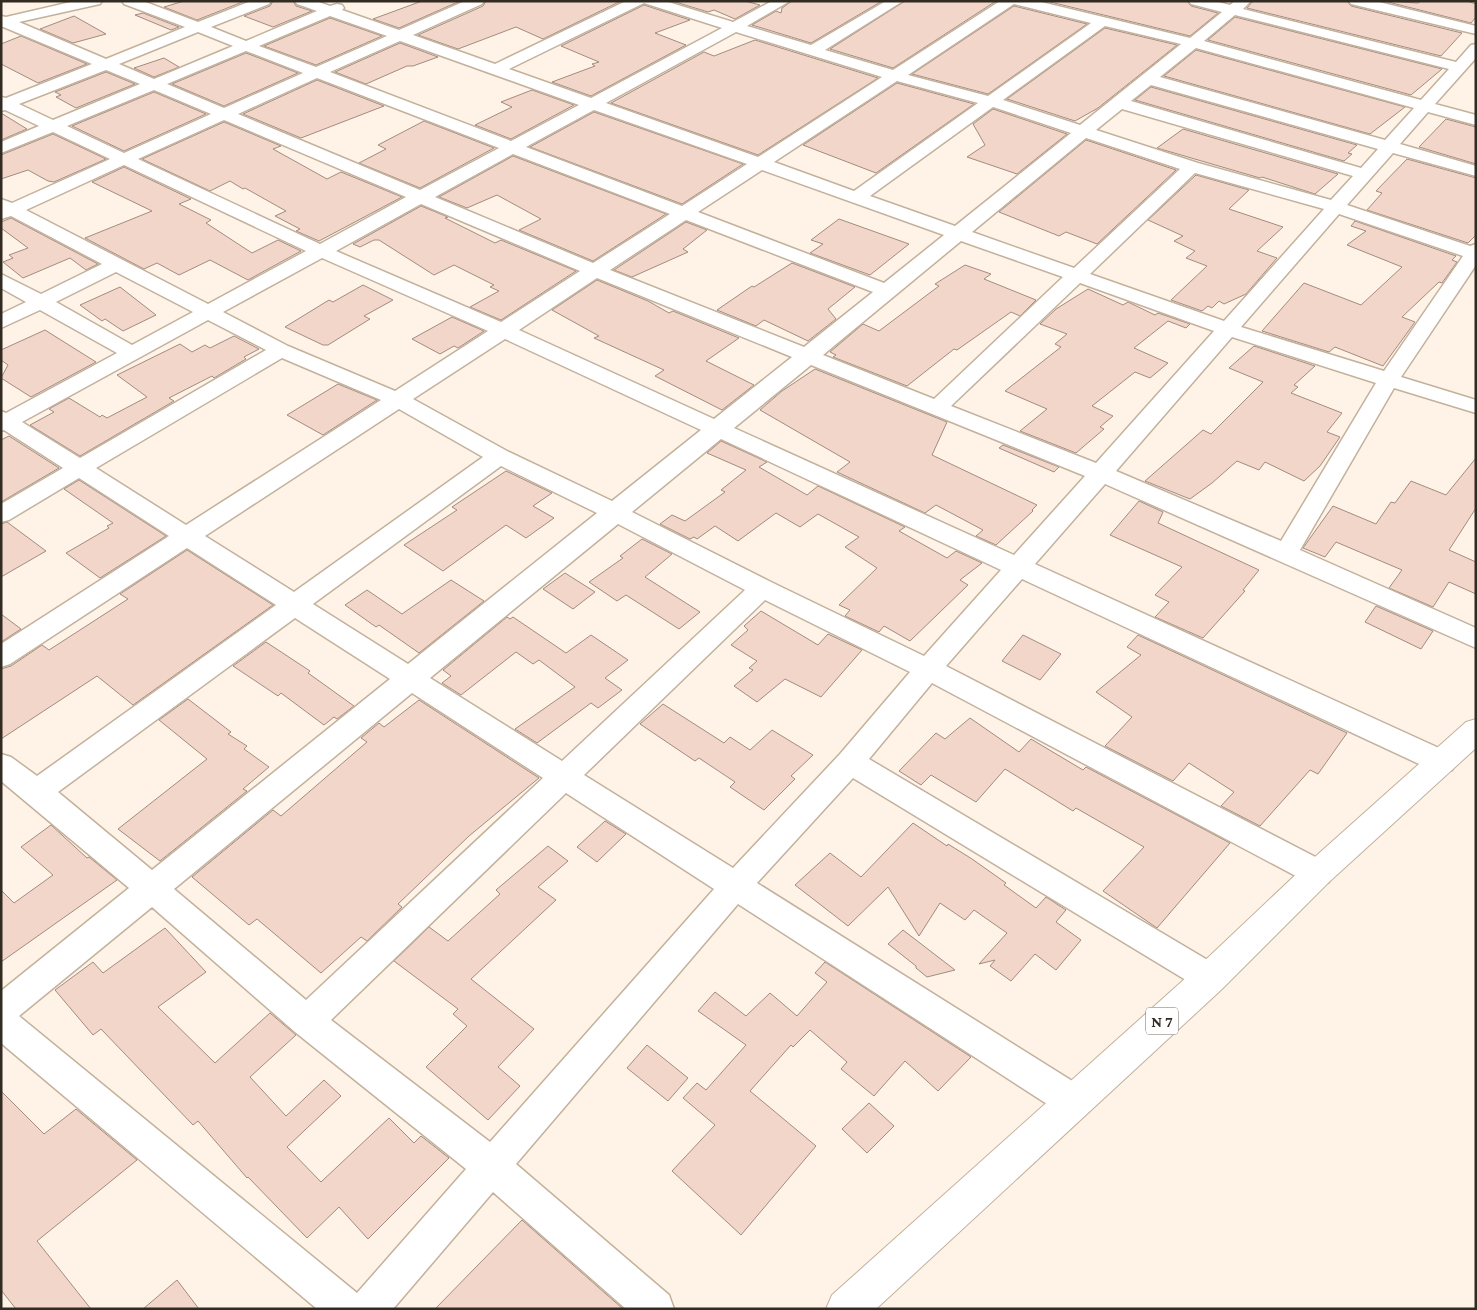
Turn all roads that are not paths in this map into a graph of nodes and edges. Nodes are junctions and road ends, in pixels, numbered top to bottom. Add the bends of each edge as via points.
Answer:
1 (95, 1) edge
2 (129, 1) edge
3 (264, 1) edge
4 (302, 1) edge
5 (354, 1) edge
6 (477, 1) edge
7 (638, 1) edge
8 (649, 1) edge
9 (783, 1) edge
10 (896, 1) edge
11 (1010, 1) edge
12 (1018, 1) edge
13 (1196, 1) edge
14 (1363, 2) edge
15 (1239, 6) edge
16 (330, 11) junction
17 (3, 21) edge
18 (1103, 21) junction
19 (734, 27) junction
20 (198, 28) junction
21 (1476, 30) edge
22 (400, 36) junction
23 (1194, 43) junction
24 (246, 46) junction
25 (812, 51) junction
26 (1467, 58) edge
27 (107, 64) junction
28 (496, 70) junction
29 (316, 73) junction
30 (895, 76) junction
31 (1148, 79) junction
32 (155, 84) junction
33 (989, 101) junction
34 (1119, 103) junction
35 (3, 104) edge
36 (593, 104) junction
37 (1425, 105) junction
38 (225, 114) junction
39 (1476, 120) edge
40 (54, 126) junction
41 (1085, 131) junction
42 (1389, 146) junction
43 (1, 148) edge
44 (512, 148) junction
45 (124, 159) junction
46 (760, 164) junction
47 (1192, 167) junction
48 (1476, 171) edge
49 (1364, 174) junction
50 (422, 197) junction
51 (856, 198) junction
52 (1335, 207) junction
53 (5, 209) edge
54 (684, 213) junction
55 (958, 234) junction
56 (321, 251) junction
57 (1475, 252) edge
58 (117, 264) junction
59 (596, 270) junction
60 (1076, 276) junction
61 (1, 280) edge
62 (888, 291) junction
63 (41, 302) junction
64 (208, 312) junction
65 (1, 322) edge
66 (1227, 329) junction
67 (505, 331) junction
68 (281, 350) junction
69 (132, 353) junction
70 (810, 355) junction
71 (1388, 381) junction
72 (399, 400) junction
73 (1476, 407) edge
74 (936, 408) junction
75 (3, 421) edge
76 (718, 429) junction
77 (499, 456) junction
78 (80, 468) junction
79 (1102, 474) junction
80 (616, 513) junction
81 (1, 514) edge
82 (187, 536) junction
83 (1286, 553) junction
84 (1019, 566) junction
85 (762, 588) junction
86 (295, 605) junction
87 (1476, 640) edge
88 (1, 657) edge
89 (928, 669) junction
90 (410, 679) junction
91 (1476, 730) edge
92 (850, 762) junction
93 (1442, 762) junction
94 (1, 765) edge
95 (563, 776) junction
96 (37, 792) junction
97 (1318, 873) junction
98 (735, 886) junction
99 (151, 888) junction
100 (1210, 978) junction
101 (1, 1011) edge
102 (307, 1021) junction
103 (1, 1022) edge
104 (1073, 1102) junction
105 (492, 1166) junction
106 (347, 1309) edge
107 (368, 1309) edge
108 (655, 1309) edge
109 (846, 1309) edge

1 - 17 street
2 - 20 street
3 - 20 street
4 - 16 street
5 - 16 street
6 - 22 street
7 - 28 street
8 - 19 street
9 - 19 street
10 - 25 street
11 - 30 street
12 - 18 street
13 - 15 street
14 - 21 street
15 - 23 street
15 - 26 street
16 - 22 street
16 - 24 street
17 - 27 street
18 - 23 street
18 - 33 street
19 - 25 street
19 - 36 street
20 - 24 street
20 - 27 street
22 - 28 street
22 - 29 street
23 - 31 street
23 - 37 street
24 - 29 street
24 - 32 street
25 - 30 street
26 - 37 street
27 - 32 street
27 - 35 street
28 - 36 street
29 - 38 street
29 - 44 street
30 - 33 street
30 - 46 street
31 - 34 street
31 - 42 street
32 - 38 street
32 - 40 street
33 - 41 street
33 - 51 street
34 - 41 street
34 - 49 street
35 - 40 street
36 - 44 street
36 - 46 street
37 - 39 street
37 - 42 street
38 - 45 street
38 - 50 street
40 - 43 street
40 - 45 street
41 - 47 street
41 - 55 street
42 - 48 street
42 - 49 street
44 - 50 street
44 - 54 street
45 - 53 street
45 - 56 street
46 - 51 street
46 - 54 street
47 - 52 street
47 - 60 street
49 - 52 street
50 - 56 street
50 - 59 street
51 - 55 street
52 - 57 street
52 - 66 street
53 - 58 street
54 - 59 street
54 - 62 street
55 - 60 street
55 - 62 street
56 - 64 street
56 - 67 street
57 - 71 street
58 - 63 street
58 - 64 street
59 - 67 street
59 - 70 street
60 - 66 street
60 - 74 street
61 - 63 street
62 - 70 street
63 - 65 street
63 - 69 street
64 - 68 street
64 - 69 street
66 - 71 street
66 - 79 street
67 - 72 street
67 - 76 street
68 - 72 street
68 - 78 street
69 - 75 street
70 - 74 street
70 - 76 street
71 - 73 street
71 - 83 street
72 - 77 street
72 - 82 street
74 - 79 street
75 - 78 street
76 - 80 street
76 - 84 street
77 - 80 street
77 - 86 street
78 - 81 street
78 - 82 street
79 - 83 street
79 - 84 street
80 - 85 street
80 - 90 street
82 - 86 street
82 - 88 street
83 - 87 street
84 - 89 street
84 - 93 street
85 - 89 street
85 - 95 street
86 - 90 street
86 - 96 street
89 - 92 street
89 - 97 street
90 - 95 street
90 - 99 street
91 - 93 highway, N 7
92 - 98 street
92 - 100 street
93 - 97 highway, N 7
94 - 96 street
95 - 98 street
95 - 102 street
96 - 99 street
97 - 100 highway, N 7
98 - 104 street
98 - 105 street
99 - 101 street
99 - 102 street
100 - 104 highway, N 7
102 - 105 street
103 - 106 street
104 - 109 highway, N 7
105 - 107 street
105 - 108 street

